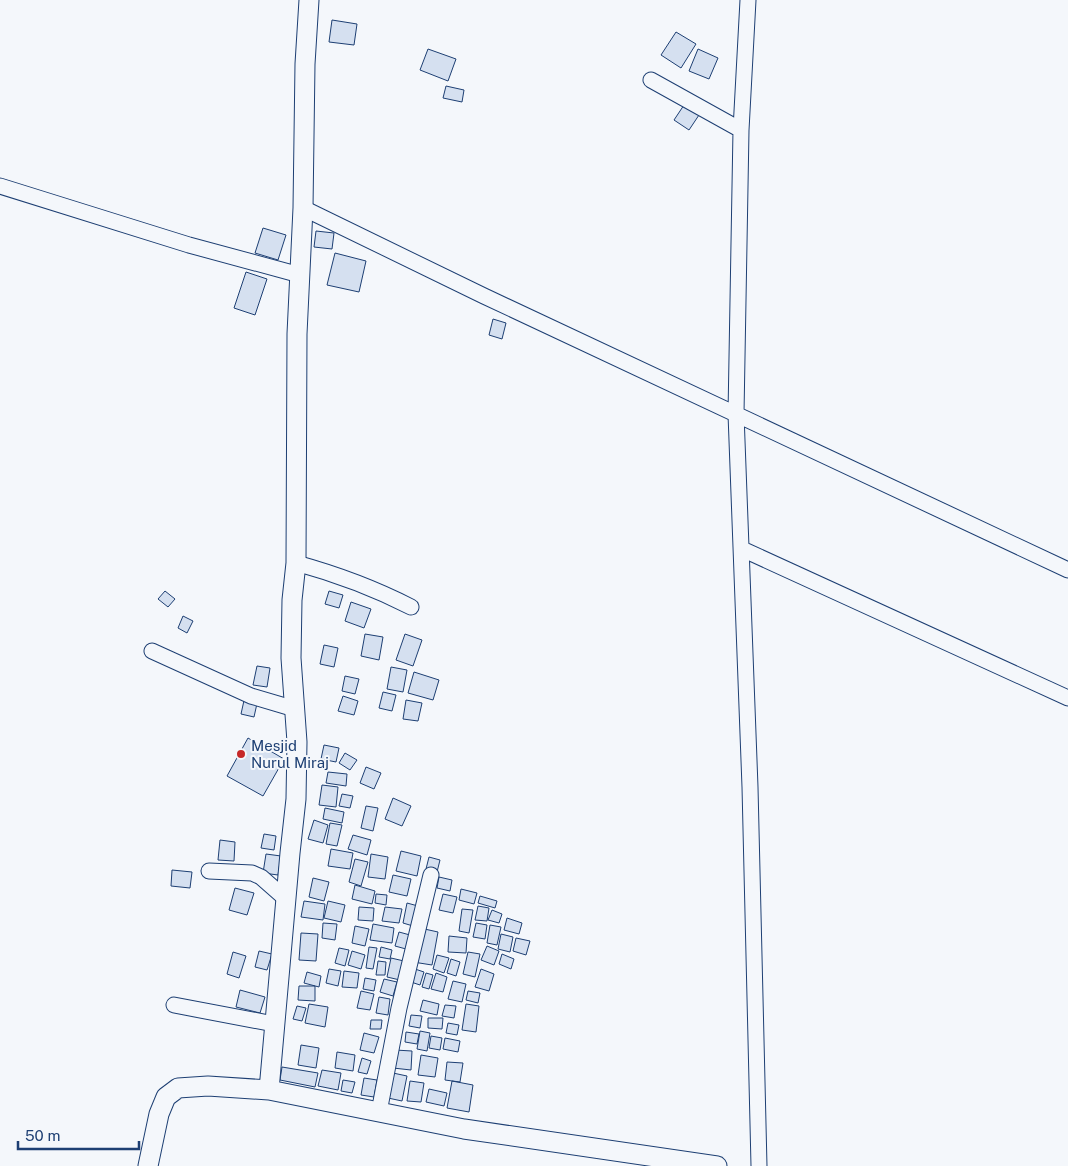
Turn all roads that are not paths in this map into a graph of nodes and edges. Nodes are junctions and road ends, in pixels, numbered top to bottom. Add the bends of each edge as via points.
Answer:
1 (309, 0) edge
2 (748, 0) edge
3 (651, 80) dead end
4 (741, 130) junction
5 (0, 186) edge
6 (303, 208) junction
7 (300, 275) junction
8 (736, 414) junction
9 (742, 549) junction
10 (296, 563) junction
11 (1068, 570) edge
12 (411, 607) dead end
13 (152, 651) dead end
14 (1068, 698) edge
15 (295, 709) junction
16 (209, 870) dead end
17 (431, 875) dead end
18 (286, 900) junction
19 (174, 1005) dead end
20 (274, 1024) junction
21 (269, 1090) junction
22 (379, 1112) junction
23 (148, 1166) edge
24 (717, 1166) edge
25 (759, 1166) edge

1 - 6 street
2 - 4 street
3 - 4 street
4 - 8 street
5 - 7 street via 189,245
6 - 7 street
6 - 8 street
7 - 10 street
8 - 9 street
8 - 11 street
9 - 14 street
9 - 25 street
10 - 12 street via 330,572
10 - 15 street via 291,658
13 - 15 street via 250,696
15 - 18 street via 296,799
16 - 18 street via 252,873
17 - 22 street via 399,1008
18 - 20 street
19 - 20 street
20 - 21 street
21 - 22 street
21 - 23 street via 198,1086 171,1092 162,1106
22 - 24 street via 464,1129

